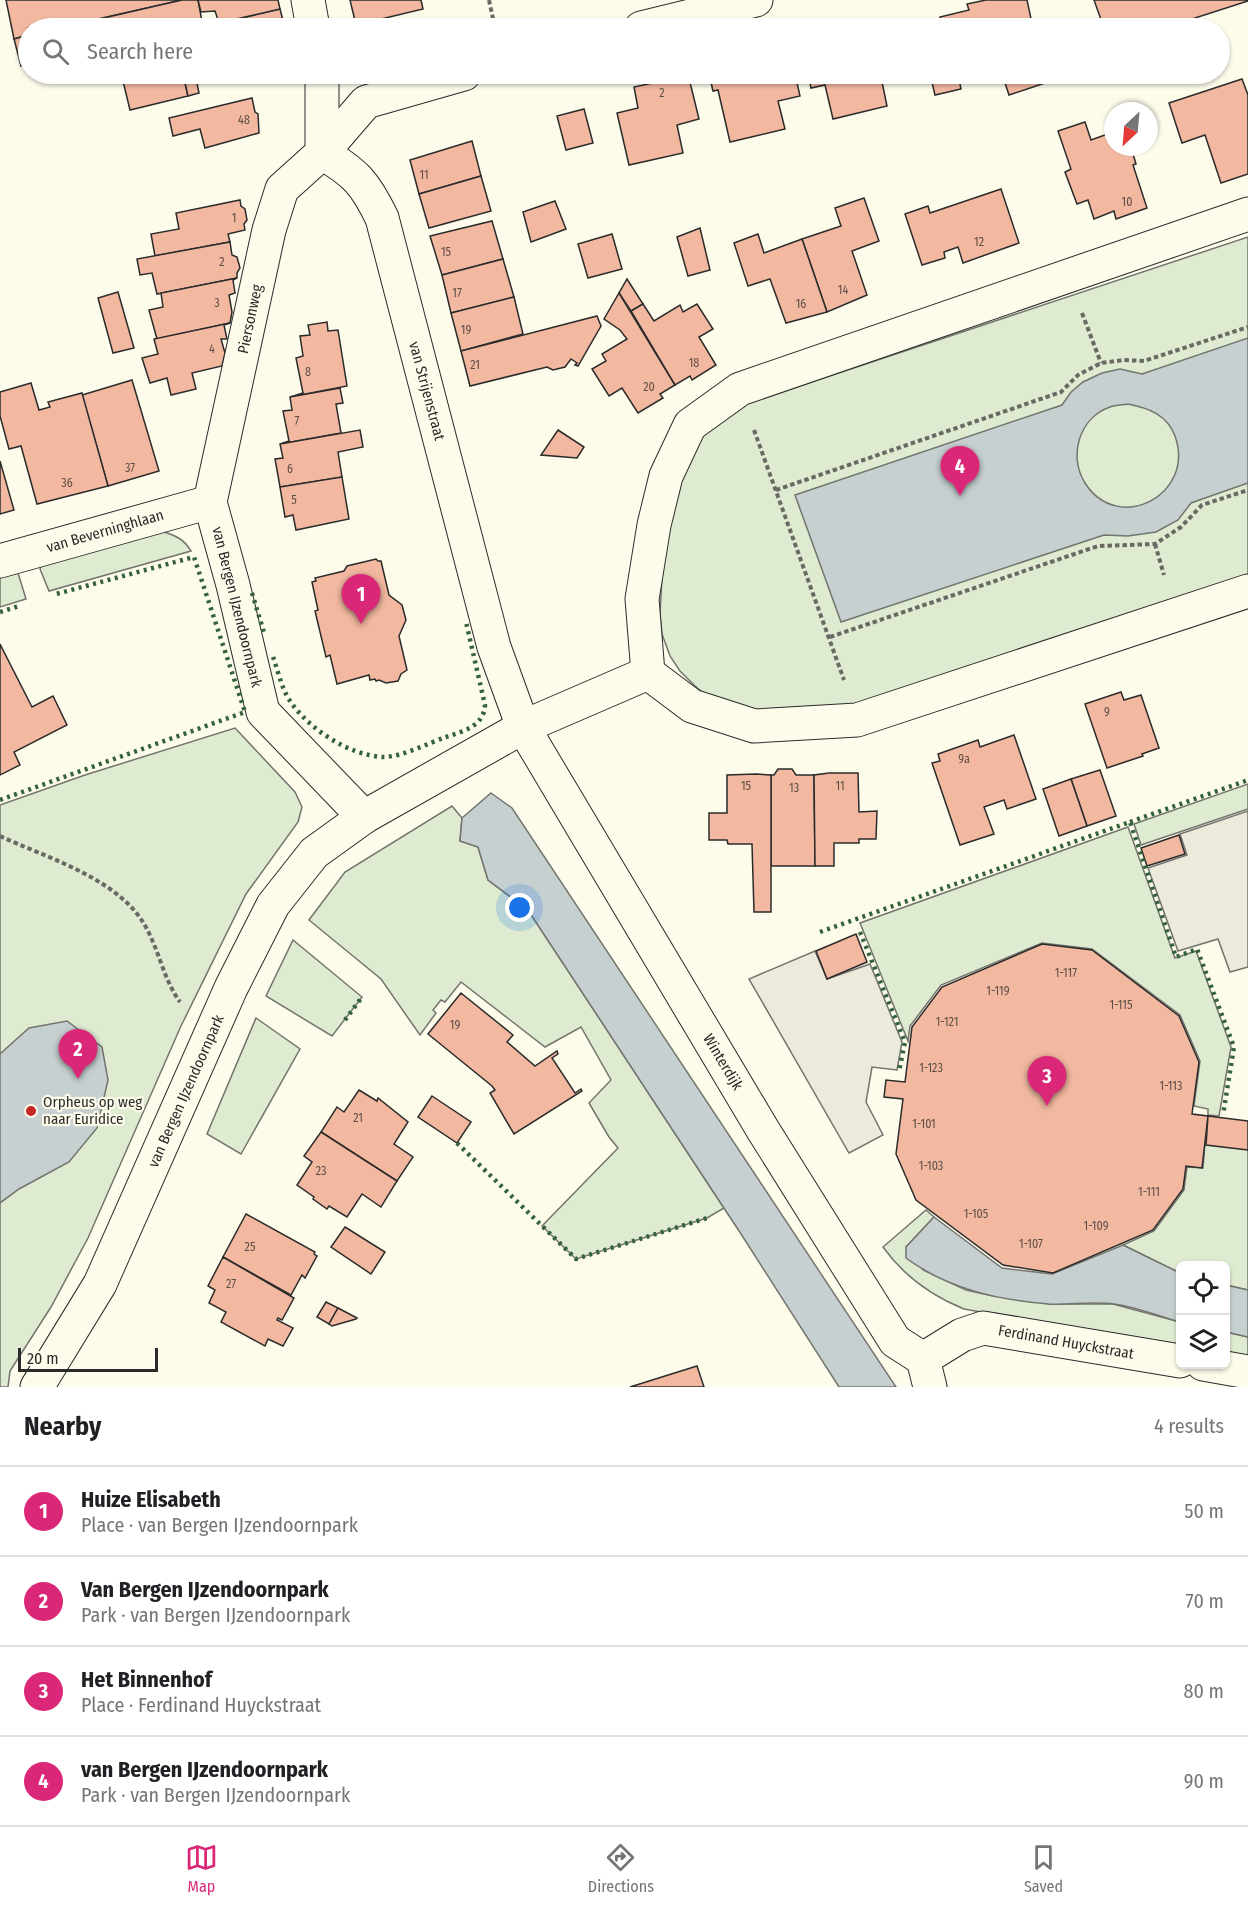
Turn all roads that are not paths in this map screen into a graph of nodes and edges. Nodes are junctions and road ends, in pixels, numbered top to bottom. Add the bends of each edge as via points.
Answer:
1 (308, 0) edge
2 (756, 0) edge
3 (311, 18) edge
4 (681, 18) edge
5 (322, 84) edge
6 (429, 84) edge
7 (322, 153) junction
8 (1248, 214) edge
9 (210, 502) junction
10 (0, 561) edge
11 (1248, 591) edge
12 (648, 673) junction
13 (523, 727) junction
14 (364, 817) junction
15 (1176, 1360) edge
16 (1229, 1369) edge
17 (1248, 1372) edge
18 (927, 1373) edge
19 (37, 1387) edge

1 - 3 street
2 - 4 street
5 - 7 street
6 - 7 street, Piersonweg via 366,102
7 - 9 street, Piersonweg via 282,189 269,231
7 - 13 street, van Strijenstraat via 346,167 368,190 382,218 494,647
8 - 12 street via 740,389 690,425 666,476 654,525 642,599
9 - 10 street, van Beverninghlaan
9 - 14 street, van Bergen IJzendoornpark via 263,712
11 - 12 street via 857,720 754,726 692,705
12 - 13 street, van Bergen IJzendoornpark
13 - 14 street, van Bergen IJzendoornpark
13 - 18 street, Winterdijk via 763,1130 895,1341
14 - 19 street, van Bergen IJzendoornpark via 314,853 273,905 231,988 100,1284
15 - 18 street, Ferdinand Huyckstraat via 983,1328 962,1335
16 - 17 street

